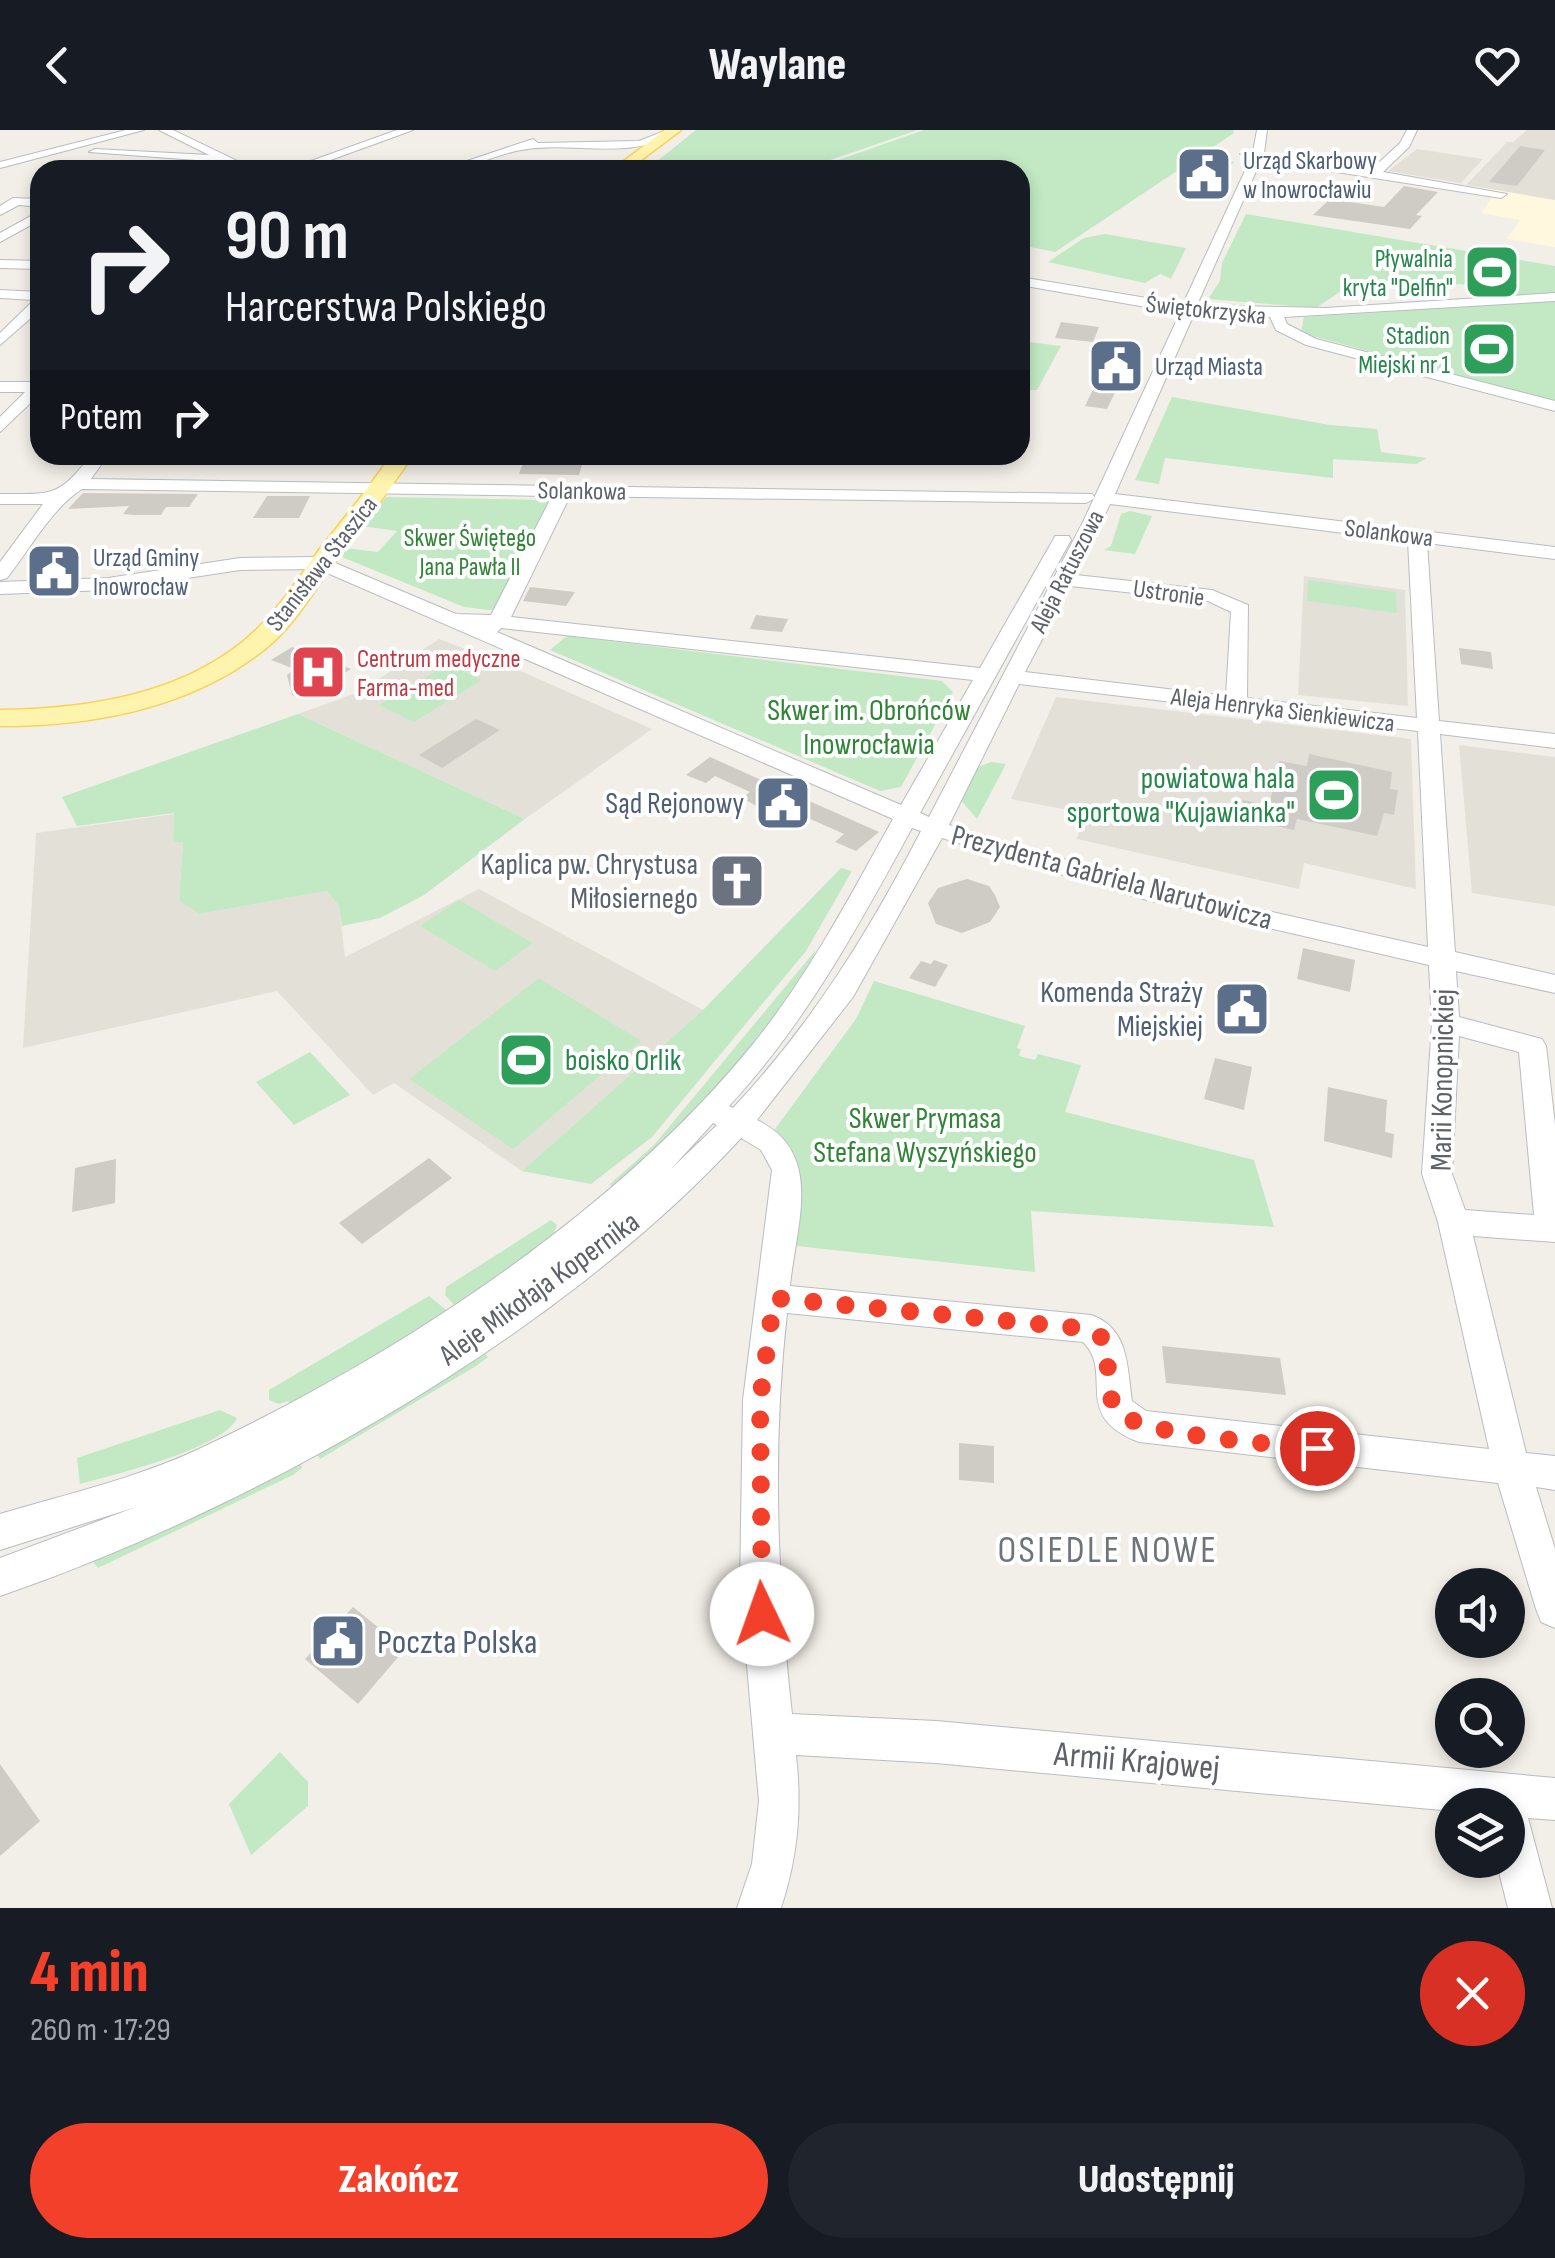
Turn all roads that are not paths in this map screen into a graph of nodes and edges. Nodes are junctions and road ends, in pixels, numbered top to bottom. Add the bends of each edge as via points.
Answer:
1 (139, 130) edge
2 (408, 130) edge
3 (572, 130) edge
4 (1262, 130) edge
5 (1412, 130) edge
6 (169, 131) edge
7 (678, 131) edge
8 (517, 147) junction
9 (1250, 151) junction
10 (95, 152) dead end
11 (178, 160) edge
12 (214, 160) edge
13 (321, 160) edge
14 (477, 160) edge
15 (635, 160) edge
16 (645, 160) edge
17 (0, 165) edge
18 (1376, 173) junction
19 (1501, 194) dead end
20 (30, 202) edge
21 (0, 211) edge
22 (30, 221) edge
23 (0, 238) edge
24 (0, 264) edge
25 (30, 265) edge
26 (1030, 283) edge
27 (0, 294) edge
28 (1555, 297) edge
29 (30, 298) edge
30 (1172, 308) junction
31 (30, 309) edge
32 (1191, 310) junction
33 (1275, 312) junction
34 (30, 331) edge
35 (4, 334) edge
36 (1159, 361) junction
37 (0, 387) edge
38 (30, 395) edge
39 (30, 400) edge
40 (1555, 406) edge
41 (2, 425) edge
42 (92, 465) edge
43 (382, 465) edge
44 (393, 465) edge
45 (78, 484) junction
46 (372, 488) junction
47 (564, 490) junction
48 (55, 498) junction
49 (1095, 498) junction
50 (0, 499) edge
51 (1417, 536) junction
52 (1555, 552) edge
53 (313, 563) junction
54 (0, 574) edge
55 (1062, 579) junction
56 (0, 588) edge
57 (492, 626) junction
58 (1000, 676) junction
59 (1236, 704) junction
60 (0, 709) edge
61 (0, 718) edge
62 (1430, 726) junction
63 (1555, 741) edge
64 (921, 822) junction
65 (1443, 959) junction
66 (1555, 984) edge
67 (1446, 1023) junction
68 (1543, 1049) edge
69 (723, 1116) junction
70 (1454, 1222) junction
71 (1553, 1228) edge
72 (592, 1237) junction
73 (774, 1298) junction
74 (1512, 1470) junction
75 (1555, 1473) edge
76 (0, 1532) edge
77 (0, 1577) edge
78 (1555, 1609) edge
79 (774, 1733) junction
80 (1435, 1799) edge
81 (1555, 1799) edge
82 (1525, 1804) edge
83 (1522, 1878) edge
84 (759, 1908) edge
85 (1530, 1908) edge

1 - 17 street
2 - 13 street
3 - 8 street
4 - 9 street
5 - 18 street
6 - 12 street
7 - 8 street via 640,144
7 - 15 main road
7 - 16 main road
8 - 14 street
9 - 18 street
9 - 30 street, Aleja Ratuszowa
9 - 32 street, Aleja Ratuszowa
10 - 11 street
18 - 19 street
20 - 21 street
22 - 23 street
24 - 25 street
26 - 30 street, Świętokrzyska
27 - 29 street
28 - 33 street
30 - 32 street, Świętokrzyska
30 - 36 street, Aleja Ratuszowa
31 - 35 street
32 - 33 street, Świętokrzyska
32 - 36 street, Aleja Ratuszowa
33 - 40 street, Świętokrzyska via 1280,327 1312,342
34 - 35 street
36 - 49 street, Aleja Ratuszowa
37 - 38 street
39 - 41 street
42 - 45 street
43 - 46 main road, Stanisława Staszica
44 - 46 main road, Stanisława Staszica
45 - 46 street, Solankowa
45 - 48 street
46 - 47 street, Solankowa
46 - 53 main road, Stanisława Staszica
47 - 49 street, Solankowa
47 - 57 street
48 - 50 street
48 - 54 street
49 - 51 street, Solankowa
49 - 55 street, Aleja Ratuszowa
49 - 58 street, Aleja Ratuszowa
51 - 52 street, Solankowa
51 - 62 street, Marii Konopnickiej
53 - 56 street, Prezydenta Gabriela Narutowicza via 240,564 60,589
53 - 57 street, Prezydenta Gabriela Narutowicza via 447,617
53 - 60 main road, Stanisława Staszica via 246,638 207,664 116,698
53 - 61 main road, Stanisława Staszica via 260,640 217,669 110,707
55 - 58 street, Aleja Ratuszowa
55 - 59 street, Ustronie via 1212,596 1240,610
57 - 58 street, Aleja Henryka Sienkiewicza
57 - 64 street, Prezydenta Gabriela Narutowicza
58 - 59 street, Aleja Henryka Sienkiewicza
58 - 64 street, Aleja Ratuszowa
59 - 62 street, Aleja Henryka Sienkiewicza
62 - 63 street, Aleja Henryka Sienkiewicza
62 - 65 street, Marii Konopnickiej
64 - 65 street, Prezydenta Gabriela Narutowicza via 1130,888
64 - 69 street, Aleje Mikołaja Kopernika
65 - 66 street, Prezydenta Gabriela Narutowicza
65 - 67 street, Marii Konopnickiej
67 - 68 street
67 - 70 street, Marii Konopnickiej via 1437,1174
68 - 71 street
69 - 72 street, Aleje Mikołaja Kopernika via 649,1173
69 - 73 street via 772,1141 784,1158
70 - 71 street
70 - 74 street, Marii Konopnickiej
72 - 76 street, Aleje Mikołaja Kopernika via 214,1460
72 - 77 street, Aleje Mikołaja Kopernika via 477,1338 299,1444 159,1517
73 - 74 street via 1090,1329 1107,1344 1116,1409 1147,1428
73 - 79 street via 760,1400 759,1550
74 - 75 street
74 - 78 street, Marii Konopnickiej
79 - 80 street, Armii Krajowej via 936,1742
79 - 84 street via 780,1801 774,1864
81 - 82 street, Armii Krajowej
83 - 85 street

